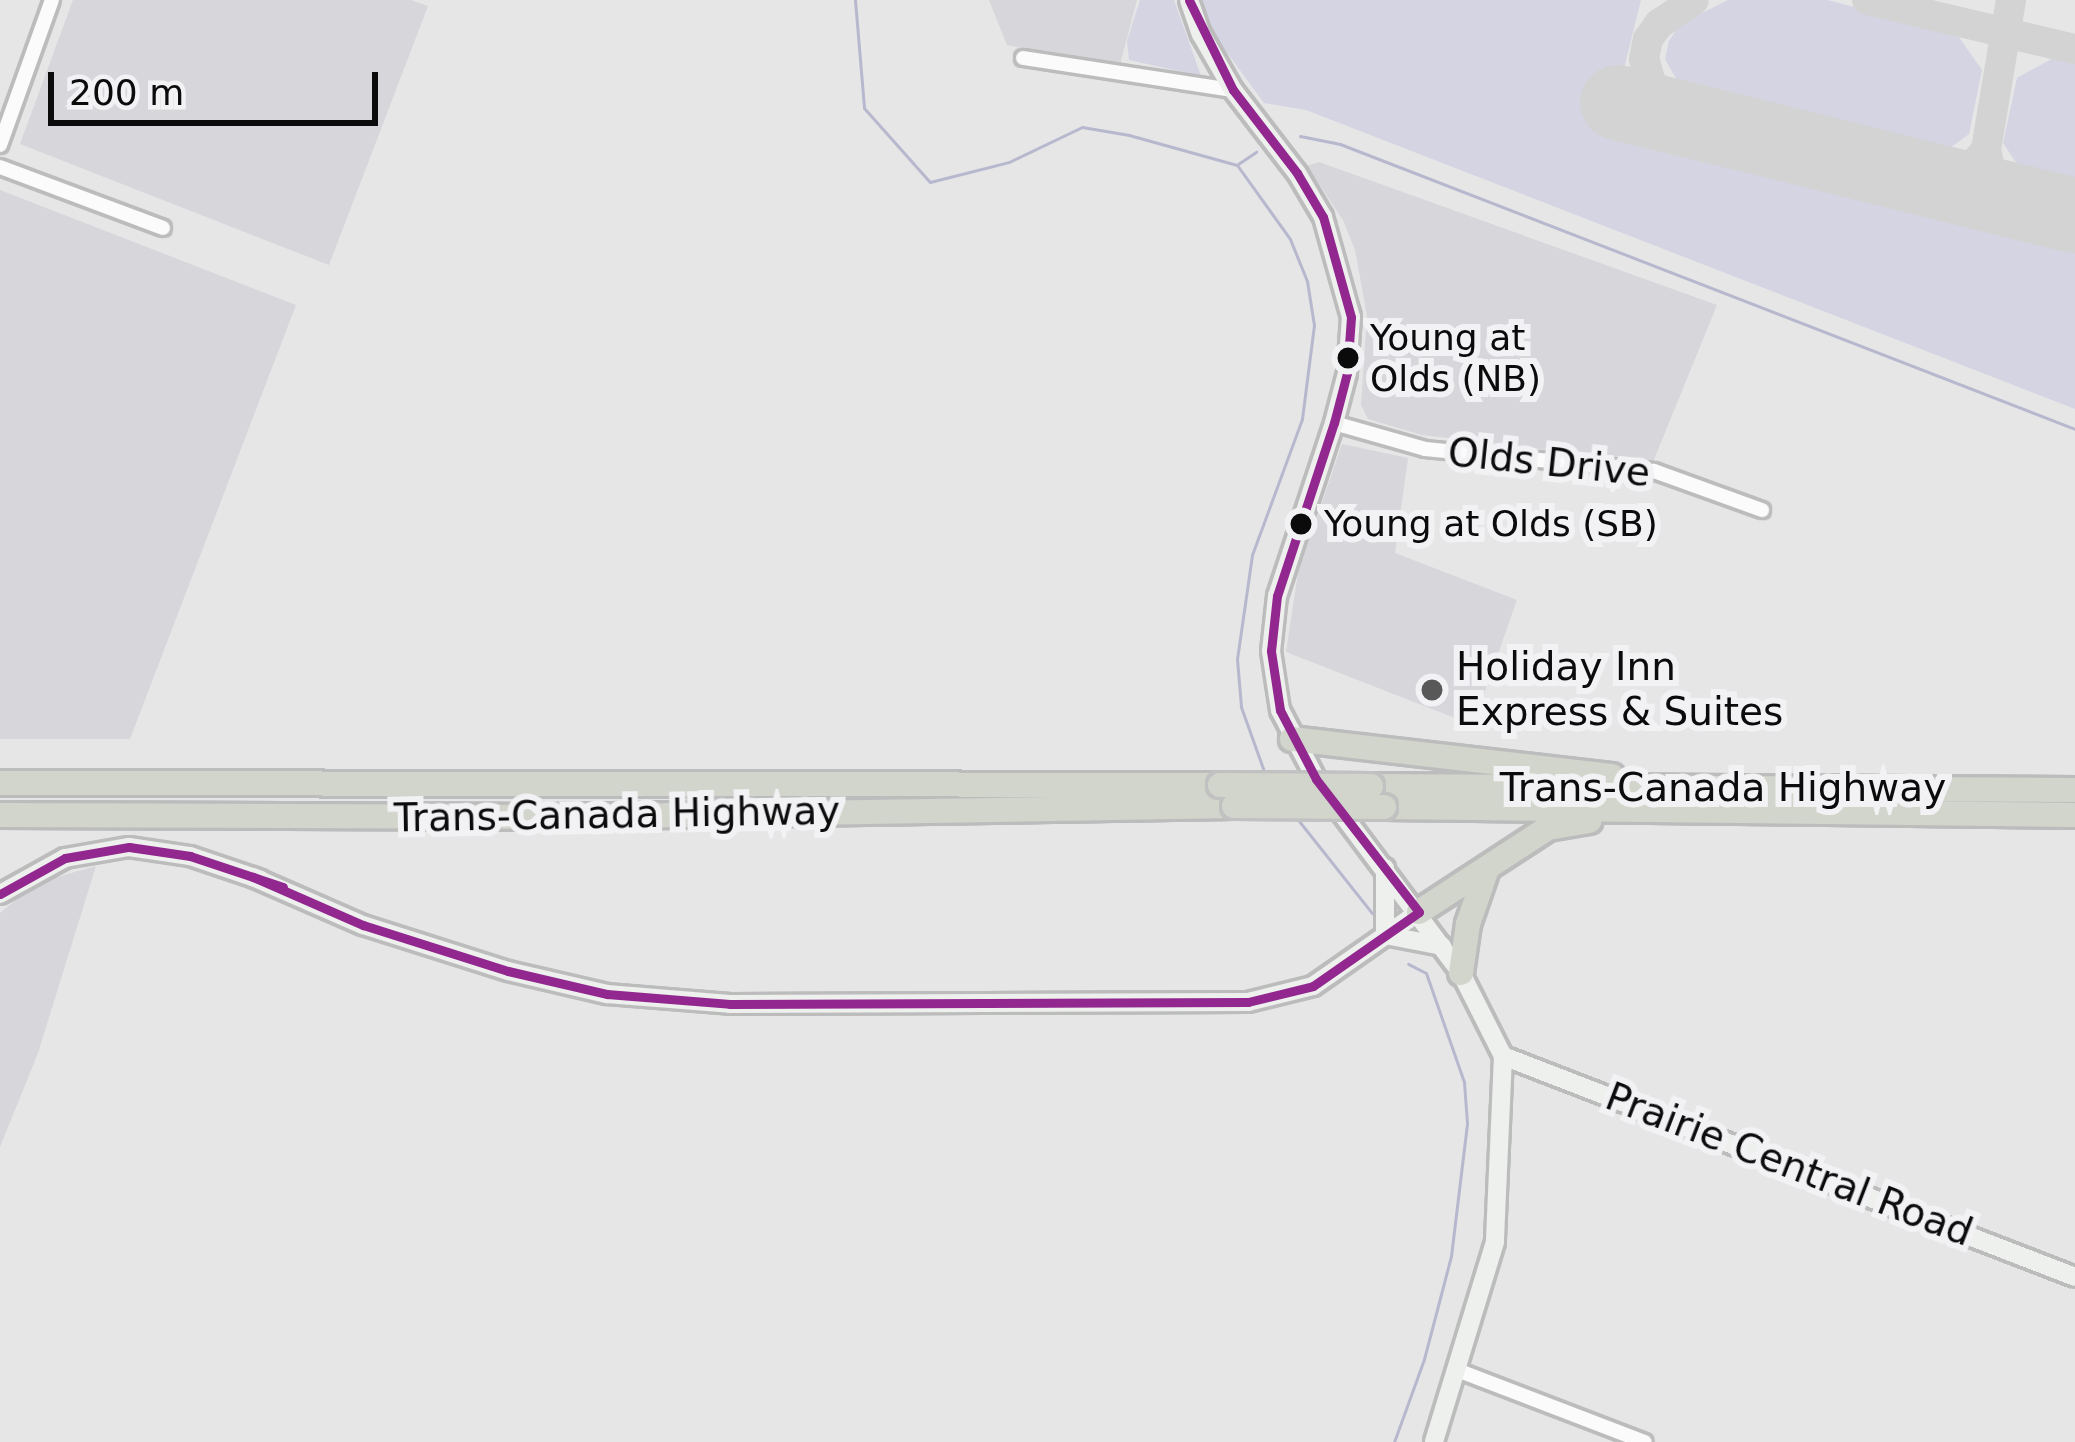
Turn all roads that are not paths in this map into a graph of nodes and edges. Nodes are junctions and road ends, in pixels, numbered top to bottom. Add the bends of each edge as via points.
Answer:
1 (52, 0) edge
2 (1190, 0) edge
3 (1022, 58) dead end
4 (1233, 90) junction
5 (0, 145) edge
6 (0, 167) edge
7 (163, 228) dead end
8 (1334, 423) junction
9 (1762, 510) dead end
10 (1292, 739) junction
11 (0, 779) edge
12 (2075, 790) edge
13 (1227, 796) junction
14 (1812, 801) junction
15 (0, 815) edge
16 (2075, 815) edge
17 (1384, 865) junction
18 (1487, 868) junction
19 (0, 894) edge
20 (1419, 912) junction
21 (1385, 935) junction
22 (1442, 946) junction
23 (1461, 973) junction
24 (1503, 1056) junction
25 (2075, 1277) edge
26 (1457, 1370) junction
27 (1434, 1442) edge
28 (1646, 1442) edge

1 - 5 street
2 - 4 street
3 - 4 street
4 - 8 street via 1297,173 1338,256 1351,317
6 - 7 street
8 - 9 street, Olds Drive via 1425,449 1654,471
8 - 10 street via 1282,570 1273,626 1273,680
10 - 14 highway
10 - 17 street
11 - 13 highway, Trans-Canada Highway
12 - 14 highway, Trans-Canada Highway
13 - 14 highway, Trans-Canada Highway, bridge
13 - 15 highway, Trans-Canada Highway via 550,818
14 - 16 highway, Trans-Canada Highway
14 - 18 highway via 1548,827
17 - 20 street
17 - 21 street
18 - 20 highway
18 - 23 highway
19 - 21 street via 65,858 129,847 190,856 363,925 508,971 607,994 730,1004 1248,1002 1313,986
20 - 21 street
20 - 22 street
21 - 22 street
22 - 23 street
23 - 24 street
24 - 25 street, Prairie Central Road
24 - 26 street via 1495,1242
26 - 27 street
26 - 28 street

